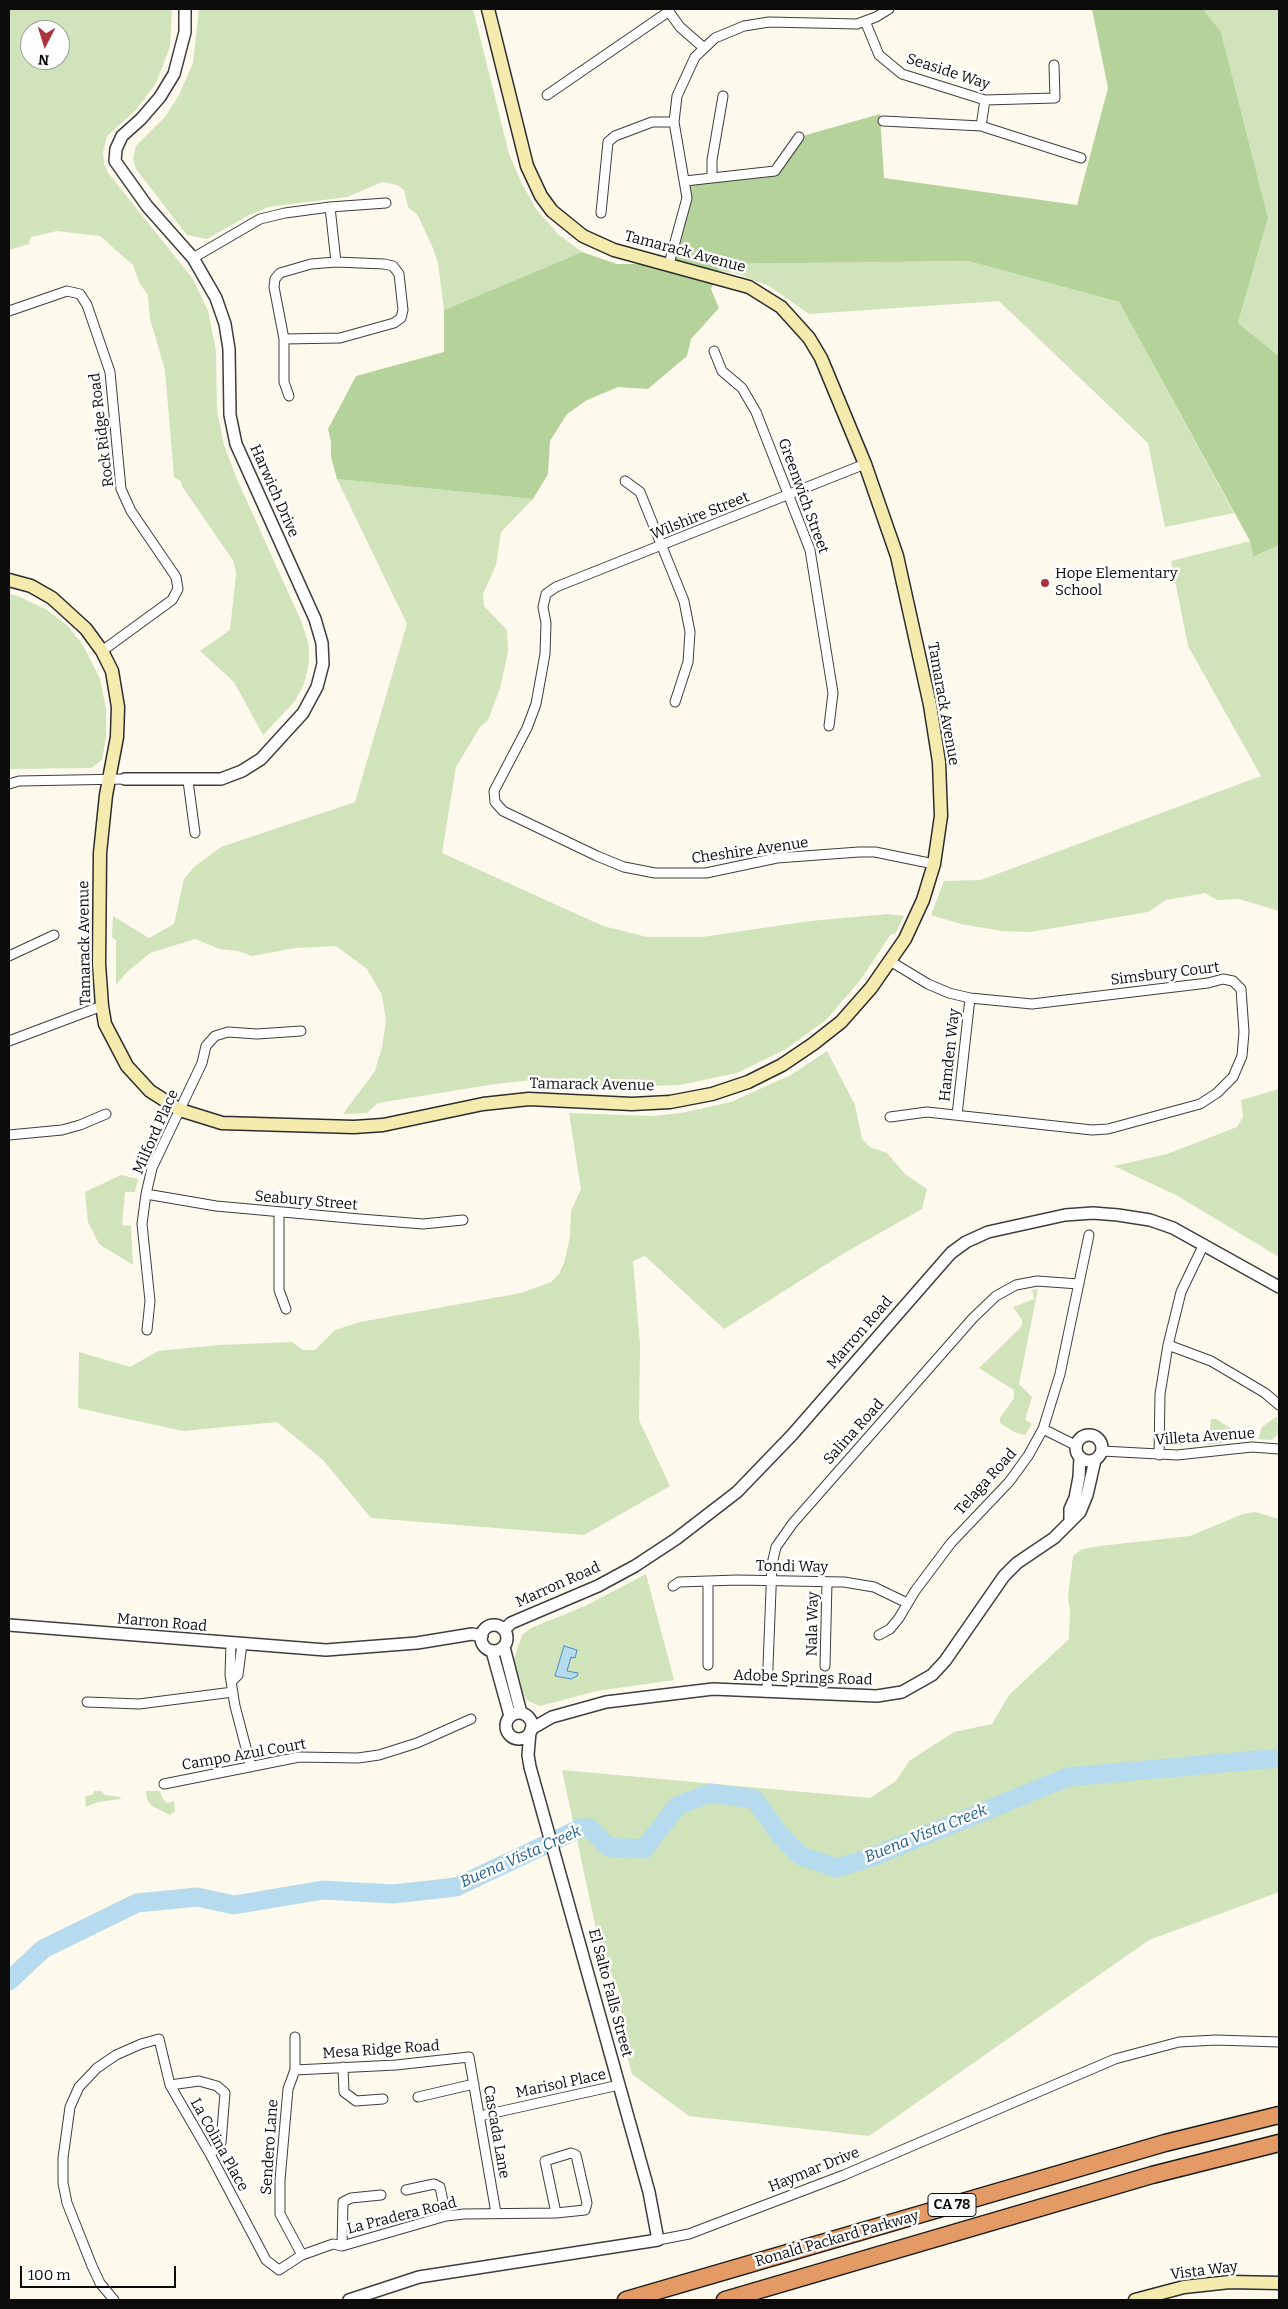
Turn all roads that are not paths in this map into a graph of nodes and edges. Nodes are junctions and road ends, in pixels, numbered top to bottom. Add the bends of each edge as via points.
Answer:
1 (185, 9) edge
2 (488, 9) edge
3 (889, 9) edge
4 (668, 11) edge
5 (865, 21) junction
6 (704, 48) junction
7 (1054, 65) dead end
8 (548, 95) dead end
9 (723, 96) dead end
10 (985, 100) junction
11 (883, 120) dead end
12 (674, 122) junction
13 (981, 126) junction
14 (799, 137) dead end
15 (1081, 158) dead end
16 (712, 178) junction
17 (685, 181) junction
18 (386, 202) dead end
19 (330, 207) junction
20 (601, 213) dead end
21 (193, 258) junction
22 (336, 262) junction
23 (668, 264) junction
24 (9, 311) edge
25 (284, 339) junction
26 (714, 351) dead end
27 (289, 396) dead end
28 (865, 464) junction
29 (625, 481) dead end
30 (788, 496) junction
31 (662, 546) junction
32 (9, 580) edge
33 (102, 651) junction
34 (675, 702) dead end
35 (829, 726) dead end
36 (109, 779) junction
37 (124, 779) joint
38 (188, 781) junction
39 (9, 784) edge
40 (495, 802) joint
41 (195, 833) dead end
42 (934, 864) junction
43 (54, 935) dead end
44 (9, 956) edge
45 (890, 961) junction
46 (970, 998) junction
47 (102, 1006) junction
48 (301, 1032) dead end
49 (9, 1041) edge
50 (180, 1110) junction
51 (106, 1114) dead end
52 (957, 1115) junction
53 (890, 1117) dead end
54 (9, 1135) edge
55 (146, 1194) junction
56 (279, 1213) junction
57 (463, 1220) dead end
58 (1089, 1235) dead end
59 (1204, 1244) junction
60 (1079, 1284) junction
61 (1279, 1287) edge
62 (286, 1309) dead end
63 (146, 1330) dead end
64 (1168, 1345) junction
65 (1279, 1405) edge
66 (1043, 1429) junction
67 (1279, 1449) edge
68 (1078, 1451) junction
69 (1099, 1455) junction
70 (1159, 1455) junction
71 (1070, 1520) junction
72 (770, 1580) junction
73 (708, 1581) junction
74 (827, 1582) junction
75 (672, 1586) dead end
76 (907, 1603) junction
77 (12, 1627) edge
78 (504, 1630) junction
79 (878, 1635) dead end
80 (482, 1636) junction
81 (236, 1644) junction
82 (504, 1647) junction
83 (492, 1651) junction
84 (708, 1665) dead end
85 (826, 1666) dead end
86 (232, 1692) junction
87 (767, 1692) junction
88 (87, 1702) dead end
89 (520, 1715) junction
90 (552, 1717) junction
91 (471, 1719) dead end
92 (531, 1730) junction
93 (515, 1738) junction
94 (528, 1755) junction
95 (251, 1767) junction
96 (164, 1784) dead end
97 (295, 2037) dead end
98 (1279, 2042) edge
99 (469, 2057) joint
100 (343, 2066) junction
101 (295, 2070) junction
102 (474, 2084) junction
103 (170, 2085) junction
104 (619, 2085) junction
105 (418, 2097) dead end
106 (383, 2099) dead end
107 (1279, 2115) edge
108 (480, 2116) junction
109 (1279, 2143) edge
110 (210, 2154) junction
111 (406, 2190) dead end
112 (381, 2196) dead end
113 (496, 2213) junction
114 (556, 2213) junction
115 (446, 2216) junction
116 (658, 2240) junction
117 (342, 2246) junction
118 (302, 2255) junction
119 (266, 2260) joint
120 (1279, 2284) edge
121 (114, 2300) edge
122 (350, 2300) edge
123 (626, 2300) edge
124 (725, 2300) edge
125 (1135, 2300) edge

1 - 21 street, Harwich Drive via 185,32 174,74 160,97 122,136 115,161 147,206
2 - 23 main road, Tamarack Avenue via 527,166 541,196 552,211 583,236 614,250
3 - 5 street
4 - 6 street via 680,27
4 - 8 street
5 - 6 street via 857,24 769,22 744,26 715,38
5 - 10 street, Seaside Way via 879,55 902,74
6 - 12 street via 685,73 676,96
7 - 10 street, Seaside Way via 1055,98
9 - 16 street
10 - 13 street
11 - 13 street
12 - 17 street
12 - 20 street via 652,122 615,136 608,142
13 - 15 street
14 - 16 street via 775,171
16 - 17 street
17 - 23 street via 687,198
18 - 19 street
19 - 21 street via 260,219
19 - 22 street
21 - 38 street, Harwich Drive via 216,298 225,324 229,349 230,415 236,444 315,619 322,642 323,664 317,687 303,713 261,759 242,772 221,779
22 - 25 street via 311,264 280,273 275,279
22 - 25 street via 393,266 399,274 401,318 394,323 340,338
23 - 28 main road, Tamarack Avenue via 749,287 787,313 821,358
24 - 33 street, Rock Ridge Road via 67,291 80,294 110,372 122,489 131,511 176,577 178,589 172,600
25 - 27 street via 284,382
26 - 30 street, Greenwich Street via 722,371 742,388 756,412
28 - 30 street, Wilshire Street
28 - 42 main road, Tamarack Avenue via 897,556 933,724 939,762 941,816
29 - 31 street via 640,492
30 - 31 street, Wilshire Street
30 - 35 street, Greenwich Street via 815,571 833,693
31 - 34 street via 684,601 690,632 688,662
31 - 40 street, Wilshire Street via 556,587 546,594 543,607 545,654 536,704 494,791
32 - 33 main road, Tamarack Avenue via 31,586 52,598 86,629
33 - 36 main road, Tamarack Avenue via 112,671 118,707 117,736
36 - 37 street, Harwich Drive
36 - 39 street, Harwich Drive
36 - 47 main road, Tamarack Avenue via 100,853
37 - 38 street, Harwich Drive
38 - 41 street
40 - 42 street, Cheshire Avenue via 503,811 597,856 624,867 655,873 706,873 777,858 859,852 875,852
42 - 45 main road, Tamarack Avenue via 923,900 905,939
43 - 44 street
45 - 46 street, Simsbury Court via 928,984
45 - 50 main road, Tamarack Avenue via 841,1022 813,1044 748,1082 712,1094 670,1102 632,1104 529,1099 483,1104 383,1125 354,1127 222,1124
46 - 52 street, Hamden Way
46 - 52 street, Simsbury Court via 1032,1004 1223,979 1233,981 1241,989 1244,1000 1242,1056 1233,1077 1200,1104 1108,1129
47 - 49 street
47 - 50 main road, Tamarack Avenue via 105,1024 127,1066 150,1091
48 - 50 street, Milford Place via 228,1032 215,1036 206,1046 202,1063
50 - 55 street, Milford Place via 152,1168
51 - 54 street via 62,1130
52 - 53 street, Simsbury Court via 926,1112
55 - 56 street, Seabury Street
55 - 63 street, Milford Place via 142,1224 150,1301
56 - 57 street, Seabury Street via 423,1224
56 - 62 street via 280,1290
58 - 60 street, Telaga Road
59 - 61 street, Marron Road
59 - 64 street via 1181,1292
59 - 78 street, Marron Road via 1150,1220 1093,1213 1027,1222 988,1232 966,1242 951,1253 792,1435 736,1492 635,1566 598,1586 511,1623
60 - 66 street, Telaga Road via 1060,1374
60 - 72 street, Salina Road via 1038,1281 1016,1286 996,1296 967,1324 793,1523 776,1547
64 - 65 street via 1210,1361 1265,1393
64 - 70 street via 1160,1394
66 - 68 street
66 - 76 street, Telaga Road via 1009,1482 951,1543
67 - 70 street, Villeta Avenue via 1252,1447 1196,1455
68 - 69 street via 1087,1461
68 - 69 street via 1084,1437 1092,1436 1100,1440
68 - 71 street, Adobe Springs Road via 1079,1477
69 - 70 street, Villeta Avenue
69 - 71 street, Adobe Springs Road via 1080,1512
71 - 87 street, Adobe Springs Road via 1054,1538 1004,1576 945,1661 919,1683 902,1692 876,1696
72 - 73 street, Tondi Way
72 - 74 street, Tondi Way
72 - 87 street, Salina Road
73 - 75 street, Tondi Way via 679,1582
73 - 84 street
74 - 76 street, Tondi Way via 874,1587
74 - 85 street, Nala Way
76 - 79 street, Telaga Road via 894,1623
77 - 81 street, Marron Road
78 - 80 street via 497,1626 489,1627
78 - 82 street via 507,1639
80 - 81 street, Marron Road via 472,1634 407,1644 326,1650
80 - 83 street via 483,1644
81 - 86 street via 229,1664
82 - 83 street
82 - 89 street
83 - 89 street
86 - 88 street via 139,1704
86 - 95 street
87 - 90 street, Adobe Springs Road via 713,1688 606,1702
89 - 90 street, Adobe Springs Road
89 - 92 street
89 - 93 street via 506,1722 506,1730
90 - 92 street, Adobe Springs Road
91 - 95 street, Campo Azul Court via 417,1743 358,1758 299,1757
92 - 93 street via 525,1737
92 - 94 street, El Salto Falls Street
93 - 94 street, El Salto Falls Street
94 - 104 street, El Salto Falls Street
95 - 96 street, Campo Azul Court
97 - 101 street, Sendero Lane
98 - 116 street, Haymar Drive via 1179,2042 1115,2059 844,2175 689,2234
99 - 100 street, Mesa Ridge Road via 396,2065
99 - 102 street, Cascada Lane
100 - 101 street, Mesa Ridge Road
100 - 106 street via 344,2092 356,2101
101 - 118 street, Sendero Lane via 288,2089 280,2214
102 - 105 street
102 - 108 street, Cascada Lane
103 - 110 street, La Colina Place
103 - 110 street via 199,2080 217,2086 225,2093 221,2143
103 - 121 street, La Colina Place via 159,2039 116,2055 97,2068 79,2087 70,2107 63,2175 67,2204 96,2274
104 - 108 street, Marisol Place
104 - 116 street, El Salto Falls Street
107 - 123 highway, Ronald Packard Parkway / CA 78 via 1165,2143
108 - 113 street, Cascada Lane
109 - 124 highway, Ronald Packard Parkway / CA 78 via 1152,2175
110 - 119 street, La Colina Place
111 - 115 street via 434,2184 440,2187
112 - 117 street via 351,2198 343,2202
113 - 114 street, La Pradera Road
113 - 115 street, La Pradera Road
114 - 114 street, La Pradera Road via 585,2210 587,2203 576,2156 571,2153 545,2161
115 - 117 street, La Pradera Road
116 - 122 street, Haymar Drive via 419,2277
117 - 118 street, La Pradera Road via 333,2244
118 - 119 street, La Pradera Road via 279,2270
120 - 125 main road, Vista Way via 1230,2282 1202,2285

